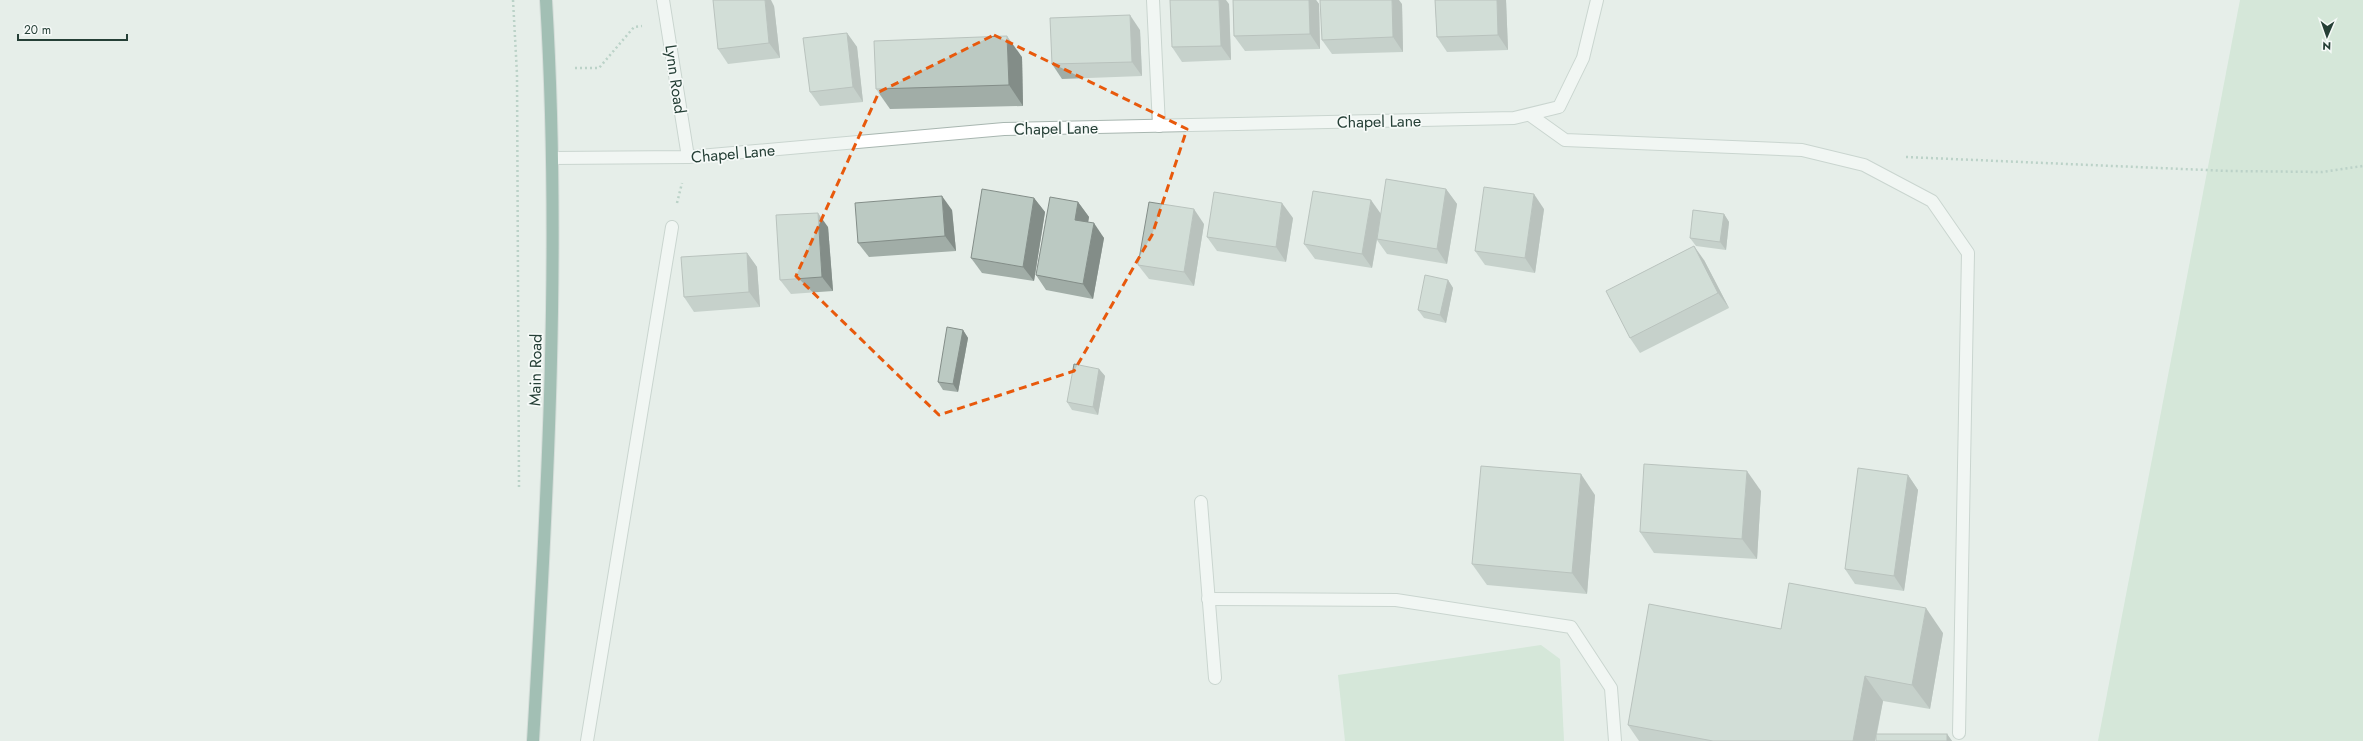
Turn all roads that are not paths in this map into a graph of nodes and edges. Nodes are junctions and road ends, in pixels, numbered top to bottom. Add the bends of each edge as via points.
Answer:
1 (546, 0) edge
2 (664, 0) edge
3 (1153, 0) edge
4 (1597, 0) edge
5 (1530, 115) junction
6 (1159, 126) junction
7 (688, 157) junction
8 (552, 158) junction
9 (672, 227) road end
10 (1201, 502) dead end
11 (1208, 599) junction
12 (1215, 678) dead end
13 (1959, 733) dead end
14 (533, 741) edge
15 (587, 741) edge
16 (1615, 741) edge

1 - 8 highway, Main Road via 551,70
2 - 7 street, Lynn Road
3 - 6 street
4 - 5 street, Chapel Lane via 1583,58 1559,107
5 - 6 street, Chapel Lane via 1514,118
5 - 13 street via 1565,140 1802,150 1864,165 1932,201 1968,252
6 - 7 street, Chapel Lane via 1004,129
7 - 8 street, Chapel Lane
8 - 14 highway, Main Road via 552,363
9 - 15 street
10 - 11 street
11 - 12 street
11 - 16 street via 1396,600 1571,627 1611,688

